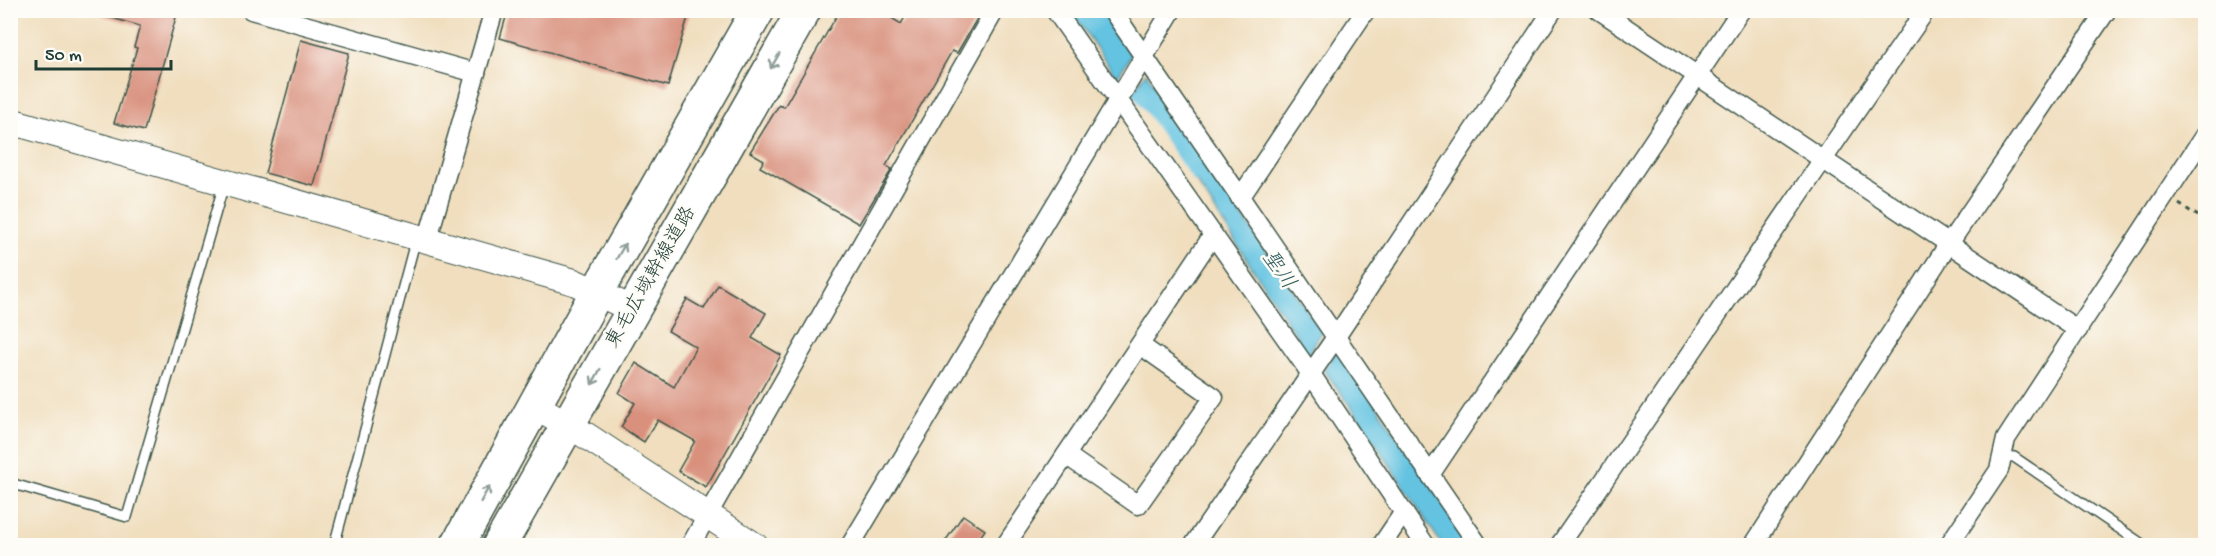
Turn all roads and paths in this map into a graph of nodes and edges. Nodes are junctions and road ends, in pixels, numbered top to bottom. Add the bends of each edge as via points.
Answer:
1 (251, 10) edge
2 (494, 10) edge
3 (758, 10) edge
4 (804, 10) edge
5 (995, 10) edge
6 (1055, 10) edge
7 (1112, 10) edge
8 (1172, 10) edge
9 (1366, 10) edge
10 (1553, 10) edge
11 (1599, 10) edge
12 (1741, 10) edge
13 (1926, 10) edge
14 (2107, 10) edge
15 (301, 17) edge
16 (1142, 62) junction
17 (476, 73) junction
18 (1698, 76) junction
19 (1121, 97) junction
20 (10, 121) edge
21 (2205, 133) edge
22 (1821, 160) junction
23 (225, 181) junction
24 (2164, 194) junction
25 (1240, 198) junction
26 (2205, 221) edge
27 (1214, 236) junction
28 (422, 239) junction
29 (1948, 245) junction
30 (597, 292) junction
31 (634, 310) junction
32 (2078, 330) junction
33 (1335, 340) junction
34 (1140, 345) junction
35 (1312, 372) junction
36 (534, 405) junction
37 (569, 425) junction
38 (1066, 455) junction
39 (2003, 456) junction
40 (1430, 475) junction
41 (10, 483) edge
42 (1404, 512) junction
43 (707, 515) junction
44 (334, 546) edge
45 (457, 546) edge
46 (499, 546) edge
47 (690, 546) edge
48 (755, 546) edge
49 (850, 546) edge
50 (1005, 546) edge
51 (1193, 546) edge
52 (1381, 546) edge
53 (1426, 546) edge
54 (1479, 546) edge
55 (1559, 546) edge
56 (1753, 546) edge
57 (1948, 546) edge
58 (2145, 546) edge

1 - 15 street
2 - 17 street
30 -> 3 highway, 東毛広域幹線道路
4 -> 31 highway, 東毛広域幹線道路
5 - 43 street
6 - 19 street
7 - 16 street
8 - 16 street
9 - 25 street
10 - 33 street
11 - 18 street
12 - 18 street
13 - 22 street
14 - 29 street
15 - 17 street
16 - 19 street
16 - 25 street
17 - 28 street
18 - 22 street
18 - 40 street
19 - 27 street
19 - 49 street
20 - 23 street
21 - 24 street
22 - 29 street
22 - 55 street
23 - 28 street
23 - 41 lane via 127,517
24 - 26 path
24 - 32 street
25 - 33 street
27 - 34 street
27 - 35 street
28 - 30 street
28 - 44 lane
29 - 32 street
29 - 56 street
30 - 31 street
30 - 36 highway, 東毛広域幹線道路
31 -> 37 highway, 東毛広域幹線道路
32 - 39 street via 2006,439
33 - 35 street
33 - 40 street
34 - 38 street
34 - 38 street via 1214,397 1138,505
35 - 42 street
35 - 51 street
36 - 37 street
45 -> 36 highway, 東毛広域幹線道路
37 - 43 street
37 - 46 highway, 東毛広域幹線道路
38 - 50 street
39 - 57 street via 1999,470
39 - 58 lane via 2014,457
40 - 54 street
42 - 52 street
42 - 53 street
43 - 47 street
43 - 48 street

